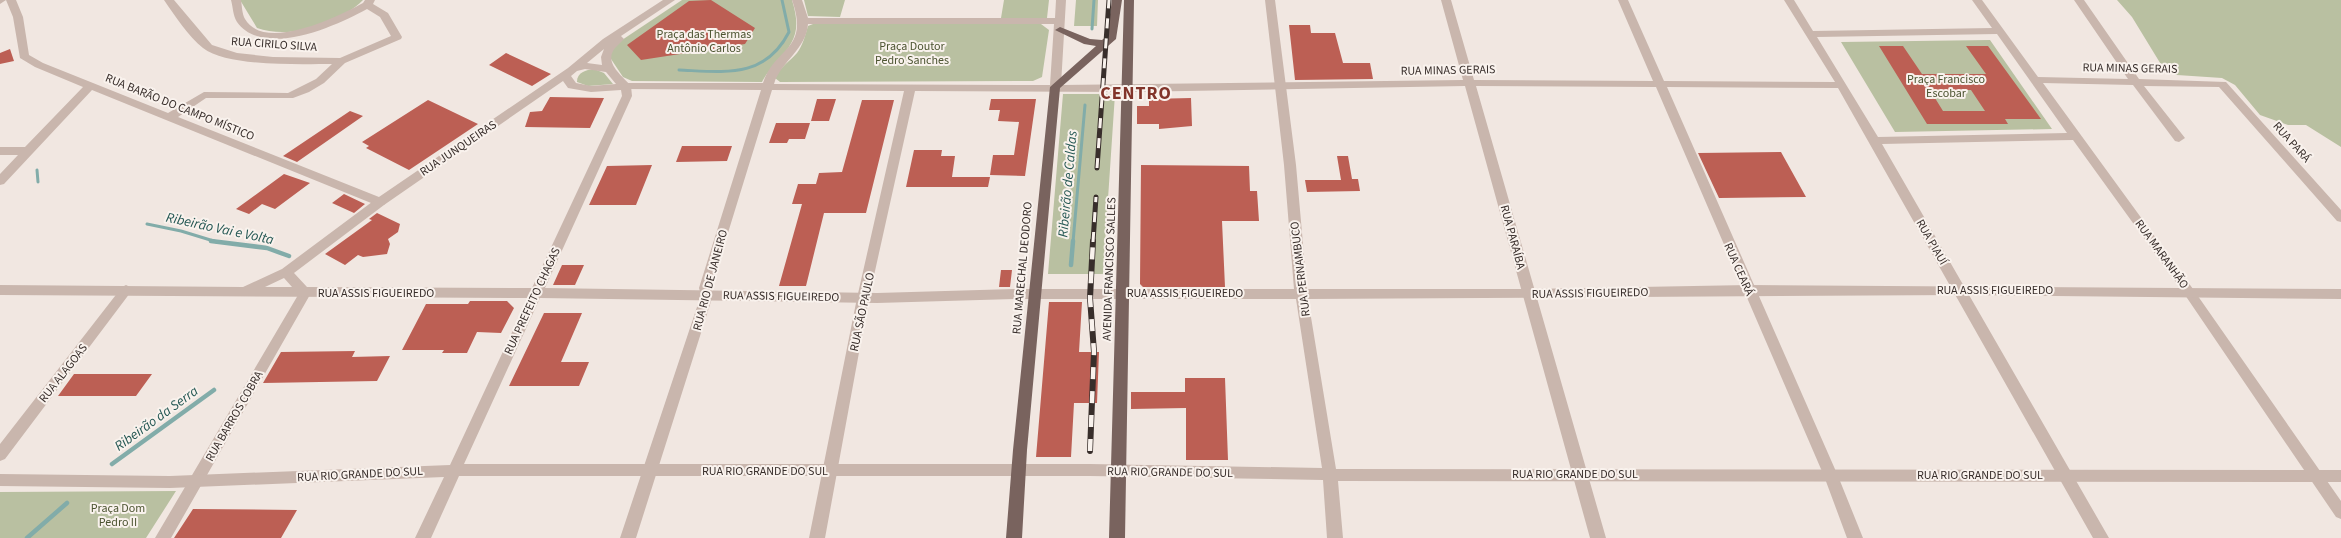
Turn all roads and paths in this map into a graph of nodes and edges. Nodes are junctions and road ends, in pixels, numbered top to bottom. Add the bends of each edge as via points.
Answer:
1 (11, 0) edge
2 (169, 0) edge
3 (236, 0) edge
4 (670, 0) edge
5 (678, 0) edge
6 (797, 0) edge
7 (1061, 0) edge
8 (1117, 0) edge
9 (1129, 0) edge
10 (1270, 0) edge
11 (1446, 0) edge
12 (1623, 0) edge
13 (1789, 0) edge
14 (1977, 0) edge
15 (2079, 0) edge
16 (368, 2) edge
17 (804, 21) junction
18 (1059, 26) junction
19 (2001, 32) junction
20 (1811, 34) junction
21 (1106, 44) junction
22 (341, 61) junction
23 (608, 70) junction
24 (570, 72) junction
25 (2037, 80) junction
26 (2136, 82) junction
27 (1470, 83) junction
28 (1658, 83) junction
29 (2222, 84) joint
30 (1842, 85) junction
31 (90, 86) junction
32 (626, 86) junction
33 (769, 87) junction
34 (910, 87) junction
35 (1055, 87) junction
36 (1280, 87) junction
37 (1128, 89) junction
38 (169, 117) junction
39 (2076, 136) junction
40 (2179, 138) dead end
41 (1874, 141) junction
42 (0, 151) edge
43 (28, 151) junction
44 (0, 181) edge
45 (380, 202) junction
46 (2341, 218) edge
47 (286, 272) junction
48 (126, 290) junction
49 (1748, 290) junction
50 (1959, 290) junction
51 (244, 291) junction
52 (1, 292) edge
53 (2189, 292) junction
54 (305, 293) junction
55 (536, 293) junction
56 (1302, 293) junction
57 (1034, 294) junction
58 (1124, 294) junction
59 (1528, 294) junction
60 (2341, 294) edge
61 (707, 295) junction
62 (864, 298) junction
63 (0, 455) edge
64 (454, 470) junction
65 (652, 470) junction
66 (831, 471) junction
67 (1018, 471) junction
68 (1118, 471) junction
69 (1580, 474) junction
70 (1330, 475) junction
71 (2064, 475) junction
72 (1832, 476) junction
73 (2316, 476) junction
74 (2341, 476) edge
75 (0, 480) edge
76 (196, 481) junction
77 (2341, 512) edge
78 (163, 538) edge
79 (423, 538) edge
80 (628, 538) edge
81 (817, 538) edge
82 (1014, 538) edge
83 (1117, 538) edge
84 (1335, 538) edge
85 (1598, 538) edge
86 (1855, 538) edge
87 (2102, 538) edge

1 - 31 street, RUA BARÃO DO CAMPO MÍSTICO via 18,17 24,56
2 - 22 street, RUA CIRILO SILVA via 206,46 226,54
3 - 16 street via 241,22 252,33 264,36 291,34 331,24
4 - 24 street, RUA JUNQUEIRAS via 607,41
5 - 23 street via 613,43 607,52
6 - 17 street
7 - 18 street, RUA MARECHAL DEODORO
8 - 21 main road via 1112,37
9 - 37 main road, AVENIDA FRANCISCO SALLES
10 - 36 street, RUA PERNAMBUCO
11 - 27 street, RUA PARAÍBA
12 - 28 street, RUA CEARÁ
13 - 20 street, RUA PIAUÍ
14 - 19 street, RUA MARANHÃO
15 - 26 street
16 - 22 street via 384,15 397,37
17 - 18 street
17 - 33 street, RUA RIO DE JANEIRO via 796,47 772,73
18 - 21 main road via 1088,42
18 - 35 street, RUA MARECHAL DEODORO
19 - 20 street
19 - 25 street, RUA MARANHÃO
20 - 30 street, RUA PIAUÍ
21 - 35 main road
22 - 38 street via 320,80 289,96 204,95
23 - 24 street via 585,66
23 - 32 street
24 - 32 street via 572,86
24 - 45 street, RUA JUNQUEIRAS
25 - 26 street, RUA MINAS GERAIS
25 - 39 street, RUA MARANHÃO
26 - 29 street, RUA MINAS GERAIS
26 - 40 street
27 - 28 street, RUA MINAS GERAIS
27 - 36 street, RUA MINAS GERAIS
27 - 59 street, RUA PARAÍBA
28 - 30 street, RUA MINAS GERAIS
28 - 49 street, RUA CEARÁ
29 - 46 street, RUA PARÁ
30 - 41 street, RUA PIAUÍ
31 - 38 street, RUA BARÃO DO CAMPO MÍSTICO
31 - 43 street
32 - 33 street
32 - 55 street, RUA PREFEITO CHAGAS via 627,96
33 - 34 street
33 - 61 street, RUA RIO DE JANEIRO via 705,288
34 - 35 street
34 - 62 street, RUA SÃO PAULO
35 - 37 street, RUA MINAS GERAIS
35 - 57 main road, RUA MARECHAL DEODORO
36 - 37 street, RUA MINAS GERAIS
36 - 56 street, RUA PERNAMBUCO
37 - 58 main road, AVENIDA FRANCISCO SALLES
38 - 45 street, RUA BARÃO DO CAMPO MÍSTICO
39 - 41 street
39 - 53 street, RUA MARANHÃO
41 - 50 street, RUA PIAUÍ
42 - 43 street
43 - 44 street
45 - 47 street, RUA JUNQUEIRAS
47 - 51 street, RUA JUNQUEIRAS
47 - 54 street
48 - 51 street, RUA ASSIS FIGUEIREDO
48 - 52 street, RUA ASSIS FIGUEIREDO
48 - 63 street, RUA ALAGOAS
49 - 50 street, RUA ASSIS FIGUEIREDO
49 - 59 street, RUA ASSIS FIGUEIREDO
49 - 72 street, RUA CEARÁ
50 - 53 street, RUA ASSIS FIGUEIREDO
50 - 71 street, RUA PIAUÍ
51 - 54 street, RUA ASSIS FIGUEIREDO
53 - 60 street, RUA ASSIS FIGUEIREDO
53 - 73 street, RUA MARANHÃO
54 - 55 street, RUA ASSIS FIGUEIREDO
54 - 76 street, RUA BARROS COBRA
55 - 61 street, RUA ASSIS FIGUEIREDO
55 - 64 street, RUA PREFEITO CHAGAS
56 - 58 street, RUA ASSIS FIGUEIREDO
56 - 59 street, RUA ASSIS FIGUEIREDO
56 - 70 street, RUA PERNAMBUCO
57 - 58 street, RUA ASSIS FIGUEIREDO
57 - 62 street, RUA ASSIS FIGUEIREDO
57 - 67 main road, RUA MARECHAL DEODORO
58 - 68 main road, AVENIDA FRANCISCO SALLES
59 - 69 street, RUA PARAÍBA
61 - 62 street, RUA ASSIS FIGUEIREDO
61 - 65 street, RUA RIO DE JANEIRO
62 - 66 street, RUA SÃO PAULO
64 - 65 street, RUA RIO GRANDE DO SUL
64 - 76 street, RUA RIO GRANDE DO SUL
64 - 79 street, RUA PREFEITO CHAGAS
65 - 66 street, RUA RIO GRANDE DO SUL
65 - 80 street, RUA RIO DE JANEIRO
66 - 67 street, RUA RIO GRANDE DO SUL
66 - 81 street, RUA SÃO PAULO
67 - 68 street, RUA RIO GRANDE DO SUL
67 - 82 main road, RUA MARECHAL DEODORO
68 - 70 street, RUA RIO GRANDE DO SUL
68 - 83 main road, AVENIDA FRANCISCO SALLES
69 - 70 street, RUA RIO GRANDE DO SUL
69 - 72 street, RUA RIO GRANDE DO SUL
69 - 85 street, RUA PARAÍBA
70 - 84 street, RUA PERNAMBUCO
71 - 72 street, RUA RIO GRANDE DO SUL
71 - 73 street, RUA RIO GRANDE DO SUL
71 - 87 street, RUA PIAUÍ
72 - 86 street, RUA CEARÁ
73 - 74 street, RUA RIO GRANDE DO SUL
73 - 77 street, RUA MARANHÃO
75 - 76 street, RUA RIO GRANDE DO SUL
76 - 78 street, RUA BARROS COBRA

